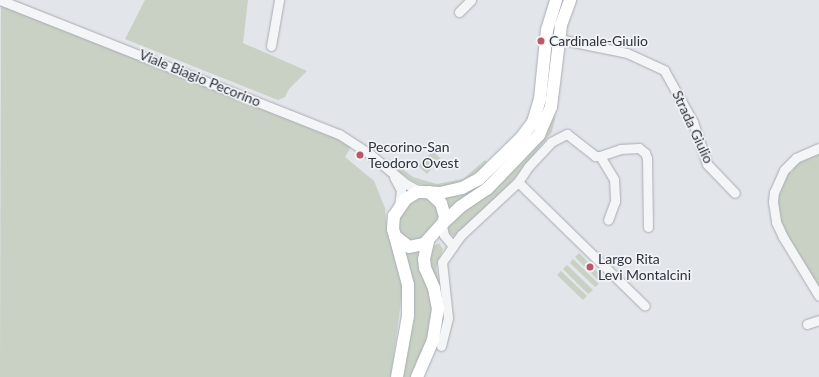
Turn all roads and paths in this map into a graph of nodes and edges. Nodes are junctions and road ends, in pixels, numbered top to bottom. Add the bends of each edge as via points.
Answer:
1 (2, 0) edge
2 (279, 0) edge
3 (471, 0) edge
4 (556, 0) edge
5 (570, 0) edge
6 (459, 12) dead end
7 (559, 39) junction
8 (272, 46) dead end
9 (819, 148) edge
10 (600, 156) junction
11 (391, 172) junction
12 (518, 182) junction
13 (425, 192) junction
14 (735, 193) dead end
15 (399, 207) junction
16 (608, 220) dead end
17 (442, 224) junction
18 (648, 227) dead end
19 (395, 236) junction
20 (430, 240) junction
21 (450, 244) junction
22 (819, 296) edge
23 (645, 306) dead end
24 (819, 320) edge
25 (807, 324) dead end
26 (441, 346) dead end
27 (397, 377) edge
28 (417, 377) edge

1 - 11 street, Viale Biagio Pecorino via 334,132 363,148
2 - 8 street
3 - 6 street
4 - 13 main road via 547,30 541,95 533,122 479,180 462,188
5 - 7 main road via 563,14
7 - 14 street, Strada Giulio via 626,53 664,70 693,122 708,164
7 - 17 main road via 551,107 539,135 487,189 460,206
9 - 22 street via 796,158 784,170 774,192 773,202 776,222 783,237
10 - 12 street via 591,154 572,136 563,134 551,142
10 - 16 street via 614,179 615,201
10 - 18 street via 620,149 639,148 645,153
11 - 13 street
11 - 15 street via 401,190
12 - 21 street
12 - 23 street
13 - 15 main road via 410,195
13 - 17 main road via 441,202 445,217
15 - 19 main road via 392,222
17 - 20 main road
17 - 21 street
19 - 20 main road via 409,247 418,247
19 - 27 main road via 408,285 408,316
20 - 21 street
20 - 28 main road via 424,259 425,268 434,288 438,309 433,340
21 - 26 street via 442,262 448,318
24 - 25 street

